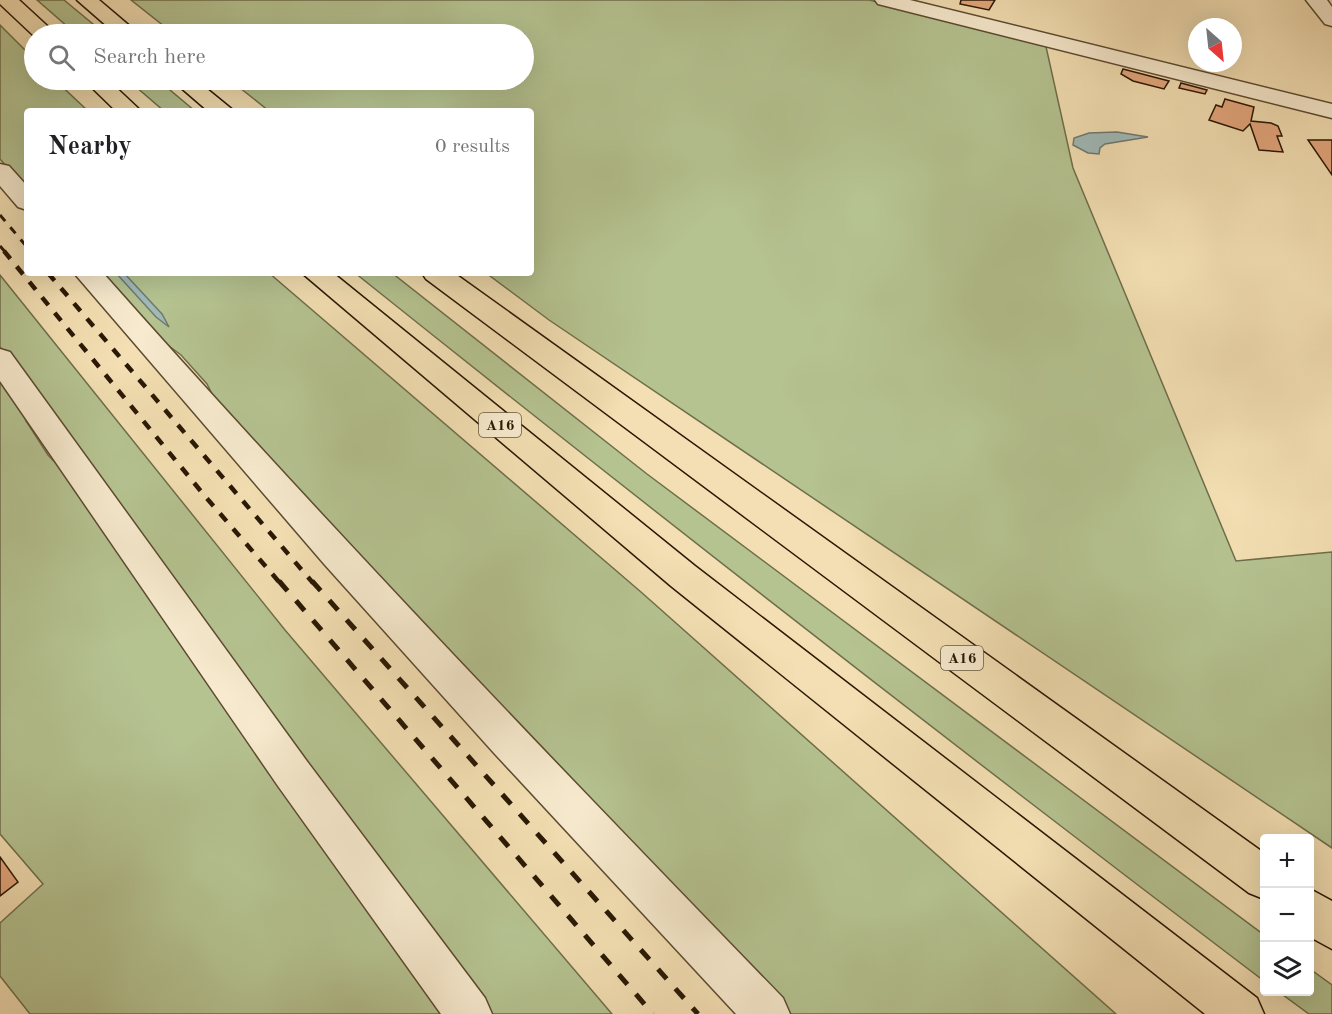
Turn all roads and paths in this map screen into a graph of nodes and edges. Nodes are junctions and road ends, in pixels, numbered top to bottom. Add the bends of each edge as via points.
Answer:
1 (7, 0) edge
2 (87, 0) edge
3 (885, 0) edge
4 (1316, 0) edge
5 (1332, 20) edge
6 (34, 24) edge
7 (116, 24) edge
8 (106, 90) edge
9 (196, 90) edge
10 (126, 108) edge
11 (218, 108) edge
12 (1332, 111) edge
13 (0, 171) edge
14 (24, 199) edge
15 (91, 276) edge
16 (320, 276) edge
17 (440, 276) edge
18 (0, 358) edge
19 (1260, 875) edge
20 (1314, 914) edge
21 (1332, 927) edge
22 (469, 1014) edge
23 (767, 1014) edge
24 (1241, 1014) edge

1 - 6 highway
2 - 7 highway
3 - 12 street
4 - 5 street
8 - 10 highway
9 - 11 highway
13 - 14 street
15 - 23 street via 322,538
16 - 24 highway, A16 via 683,576
17 - 19 highway, A16
18 - 22 street via 292,773
20 - 21 highway

